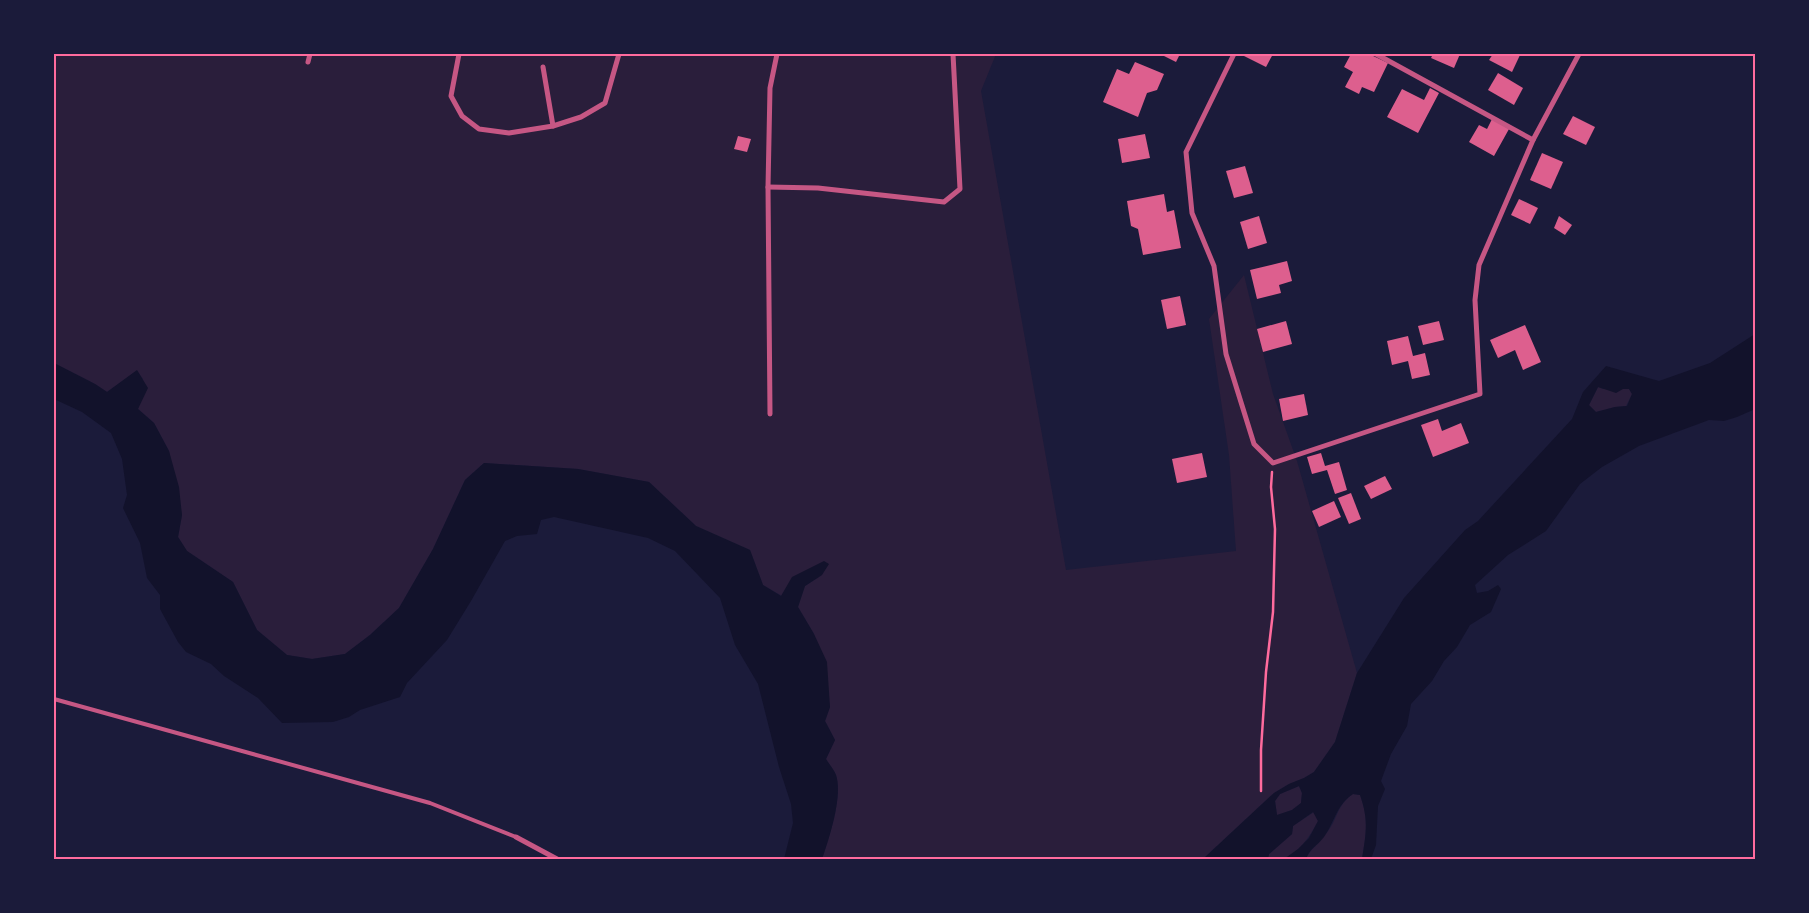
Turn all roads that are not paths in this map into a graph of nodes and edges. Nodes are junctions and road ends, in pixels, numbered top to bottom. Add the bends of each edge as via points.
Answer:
1 (310, 54) edge
2 (459, 54) edge
3 (619, 54) edge
4 (777, 54) edge
5 (953, 54) edge
6 (1234, 54) edge
7 (1376, 54) edge
8 (1579, 54) edge
9 (308, 62) dead end
10 (543, 67) dead end
11 (553, 126) junction
12 (1533, 140) junction
13 (768, 187) junction
14 (770, 414) dead end
15 (54, 699) edge
16 (516, 836) joint
17 (557, 859) edge

1 - 9 street
2 - 11 street via 451,96 462,116 479,129 509,133
3 - 11 street via 605,103 580,117
4 - 13 street via 770,88
5 - 13 street via 960,189 944,202 818,188
6 - 12 street via 1186,152 1192,213 1214,266 1226,354 1254,444 1273,463 1480,394 1476,300 1479,265
7 - 12 street
8 - 12 street
10 - 11 street
13 - 14 street
15 - 16 lane via 430,803
16 - 17 street

